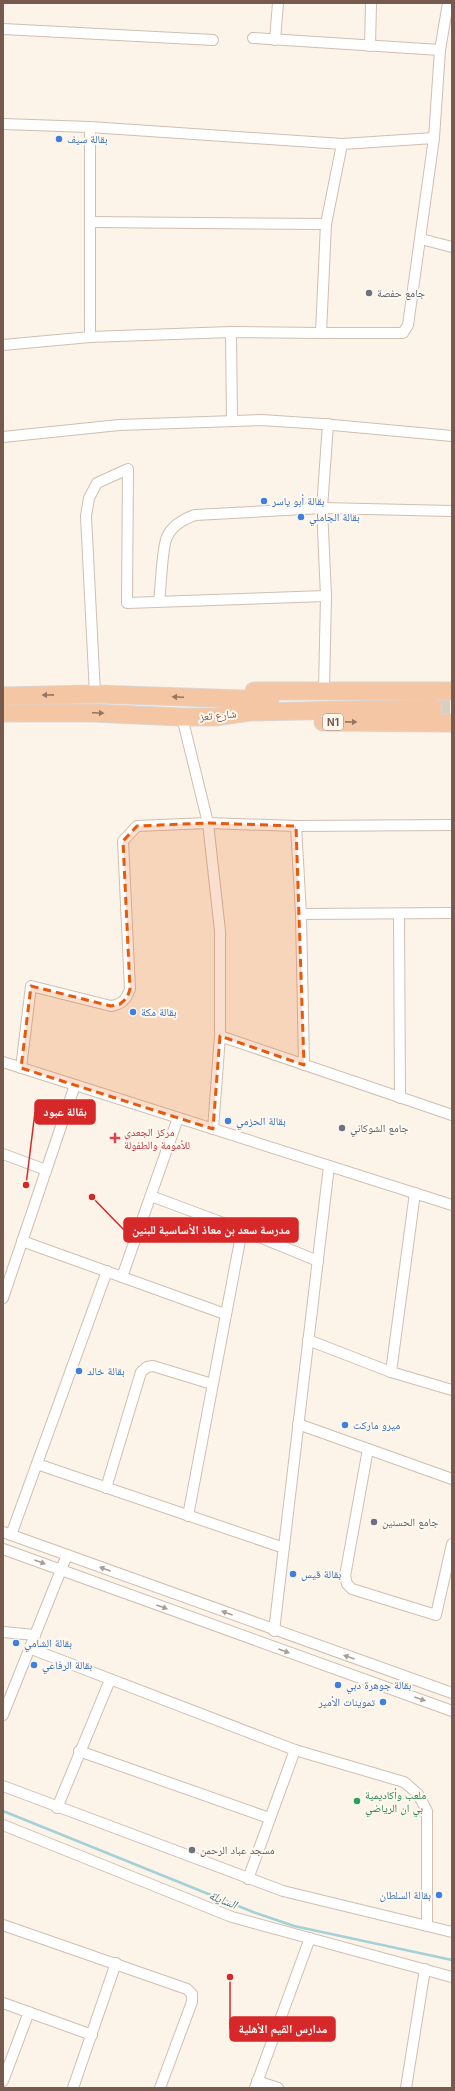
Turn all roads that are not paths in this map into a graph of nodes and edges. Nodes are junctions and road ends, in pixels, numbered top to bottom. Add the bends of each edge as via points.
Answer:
1 (278, 3) edge
2 (372, 3) edge
3 (448, 3) edge
4 (3, 29) edge
5 (448, 32) edge
6 (253, 38) dead end
7 (214, 40) dead end
8 (275, 40) junction
9 (370, 46) junction
10 (440, 50) junction
11 (3, 124) edge
12 (90, 127) junction
13 (434, 138) junction
14 (342, 144) junction
15 (90, 222) junction
16 (326, 224) junction
17 (421, 239) junction
18 (452, 247) edge
19 (231, 332) junction
20 (321, 333) junction
21 (90, 337) junction
22 (3, 345) edge
23 (232, 421) junction
24 (328, 424) junction
25 (452, 436) edge
26 (3, 437) edge
27 (322, 508) junction
28 (452, 510) edge
29 (326, 596) junction
30 (159, 602) junction
31 (324, 690) junction
32 (452, 691) edge
33 (95, 694) junction
34 (3, 696) edge
35 (217, 698) junction
36 (3, 713) edge
37 (182, 717) junction
38 (215, 717) junction
39 (452, 723) edge
40 (208, 823) junction
41 (452, 825) edge
42 (296, 826) junction
43 (301, 914) junction
44 (399, 914) junction
45 (452, 914) edge
46 (220, 1036) junction
47 (3, 1062) edge
48 (304, 1065) junction
49 (21, 1068) junction
50 (75, 1085) junction
51 (400, 1098) junction
52 (452, 1115) edge
53 (178, 1118) junction
54 (213, 1129) junction
55 (3, 1154) edge
56 (329, 1166) junction
57 (46, 1170) junction
58 (415, 1193) junction
59 (151, 1196) junction
60 (452, 1205) edge
61 (242, 1230) junction
62 (22, 1241) junction
63 (318, 1261) junction
64 (107, 1272) junction
65 (122, 1277) junction
66 (3, 1298) edge
67 (225, 1314) junction
68 (308, 1340) junction
69 (391, 1372) junction
70 (212, 1384) junction
71 (452, 1390) edge
72 (298, 1424) junction
73 (368, 1449) junction
74 (37, 1464) junction
75 (452, 1479) edge
76 (106, 1488) junction
77 (188, 1516) junction
78 (7, 1534) edge
79 (452, 1544) edge
80 (284, 1548) junction
81 (3, 1549) edge
82 (67, 1555) junction
83 (61, 1570) junction
84 (274, 1631) junction
85 (3, 1632) edge
86 (35, 1635) junction
87 (29, 1648) junction
88 (366, 1663) junction
89 (360, 1678) junction
90 (110, 1680) junction
91 (452, 1694) edge
92 (452, 1711) edge
93 (3, 1715) edge
94 (295, 1750) junction
95 (79, 1752) junction
96 (3, 1786) edge
97 (57, 1808) junction
98 (269, 1818) junction
99 (3, 1825) edge
100 (248, 1879) junction
101 (3, 1925) edge
102 (427, 1926) junction
103 (452, 1932) edge
104 (310, 1938) junction
105 (116, 1964) junction
106 (425, 1969) junction
107 (452, 1977) edge
108 (3, 2003) edge
109 (29, 2012) junction
110 (92, 2035) junction
111 (3, 2078) edge
112 (256, 2084) edge
113 (73, 2088) edge
114 (160, 2088) edge
115 (278, 2088) edge
116 (406, 2088) edge

1 - 8 street
2 - 9 street
3 - 5 street
4 - 7 street
5 - 10 street
6 - 8 street
8 - 9 street
9 - 10 street
10 - 13 street
11 - 12 street
12 - 14 street
12 - 15 street
13 - 14 street
13 - 17 street
14 - 16 street
15 - 16 street
15 - 21 street
16 - 20 street
17 - 18 street
17 - 20 street via 408,325 403,333
19 - 20 street
19 - 21 street
19 - 23 street
21 - 22 street
23 - 24 street
23 - 26 street via 120,425
24 - 25 street
24 - 27 street
27 - 28 street
27 - 29 street
27 - 30 street via 196,515 184,519 174,526 166,537
29 - 30 street
29 - 31 street
30 - 33 street via 127,603 128,469 96,483 89,498 86,516
31 - 32 highway, N1
31 - 35 highway, N1 via 250,692
33 -> 34 highway, شارع تعز / N1
35 -> 33 highway, شارع تعز / N1
35 - 38 highway, شارع تعز / N1 via 433,704 249,712
36 -> 37 highway, شارع تعز / N1 via 93,713
37 - 38 highway, شارع تعز / N1
37 - 40 street
38 -> 39 highway, N1 via 249,721
40 - 42 street
40 - 46 street via 220,931
40 - 49 street via 137,826 123,841 130,989 127,998 120,1004 111,1006 31,986
41 - 42 street
42 - 43 street
43 - 44 street
43 - 48 street
44 - 45 street
44 - 51 street
46 - 48 street
46 - 54 street
47 - 49 street
48 - 51 street
49 - 50 street
50 - 53 street
50 - 57 street
51 - 52 street
53 - 54 street
53 - 59 street
54 - 56 street
55 - 57 street
56 - 58 street
56 - 63 street
57 - 62 street
58 - 60 street
58 - 69 street
59 - 61 street
59 - 65 street
61 - 63 street
61 - 67 street
62 - 64 street
62 - 66 street
63 - 68 street
64 - 65 street
64 - 74 street
65 - 67 street
67 - 70 street
68 - 69 street
68 - 72 street
69 - 71 street
70 - 76 street via 153,1366 141,1372
70 - 77 street
72 - 73 street
72 - 80 street
73 - 75 street
73 - 79 street via 345,1576 346,1584 352,1589 436,1615
74 - 76 street
74 - 78 street
76 - 77 street
77 - 80 street
78 - 82 street
80 - 84 street
81 -> 83 street
82 - 83 street
84 -> 82 street
83 - 86 street
83 -> 89 street
88 -> 84 street
85 - 86 street
86 - 87 street
87 - 90 street
87 - 93 street
88 - 89 street
88 - 91 street
89 -> 92 street
90 - 94 street
90 - 95 street
94 - 98 street
94 - 102 street via 404,1782 418,1794 428,1811
95 - 97 street
95 - 98 street
96 - 97 street
97 - 100 street
98 - 100 street
99 - 104 street via 232,1917
100 - 102 street via 283,1891
101 - 105 street
102 - 103 street
104 - 106 street
104 - 112 street
105 - 110 street
105 - 114 street via 187,1989 192,1994 192,2002
106 - 107 street
106 - 116 street
108 - 109 street
109 - 110 street
109 - 111 street
110 - 113 street
112 - 115 street

